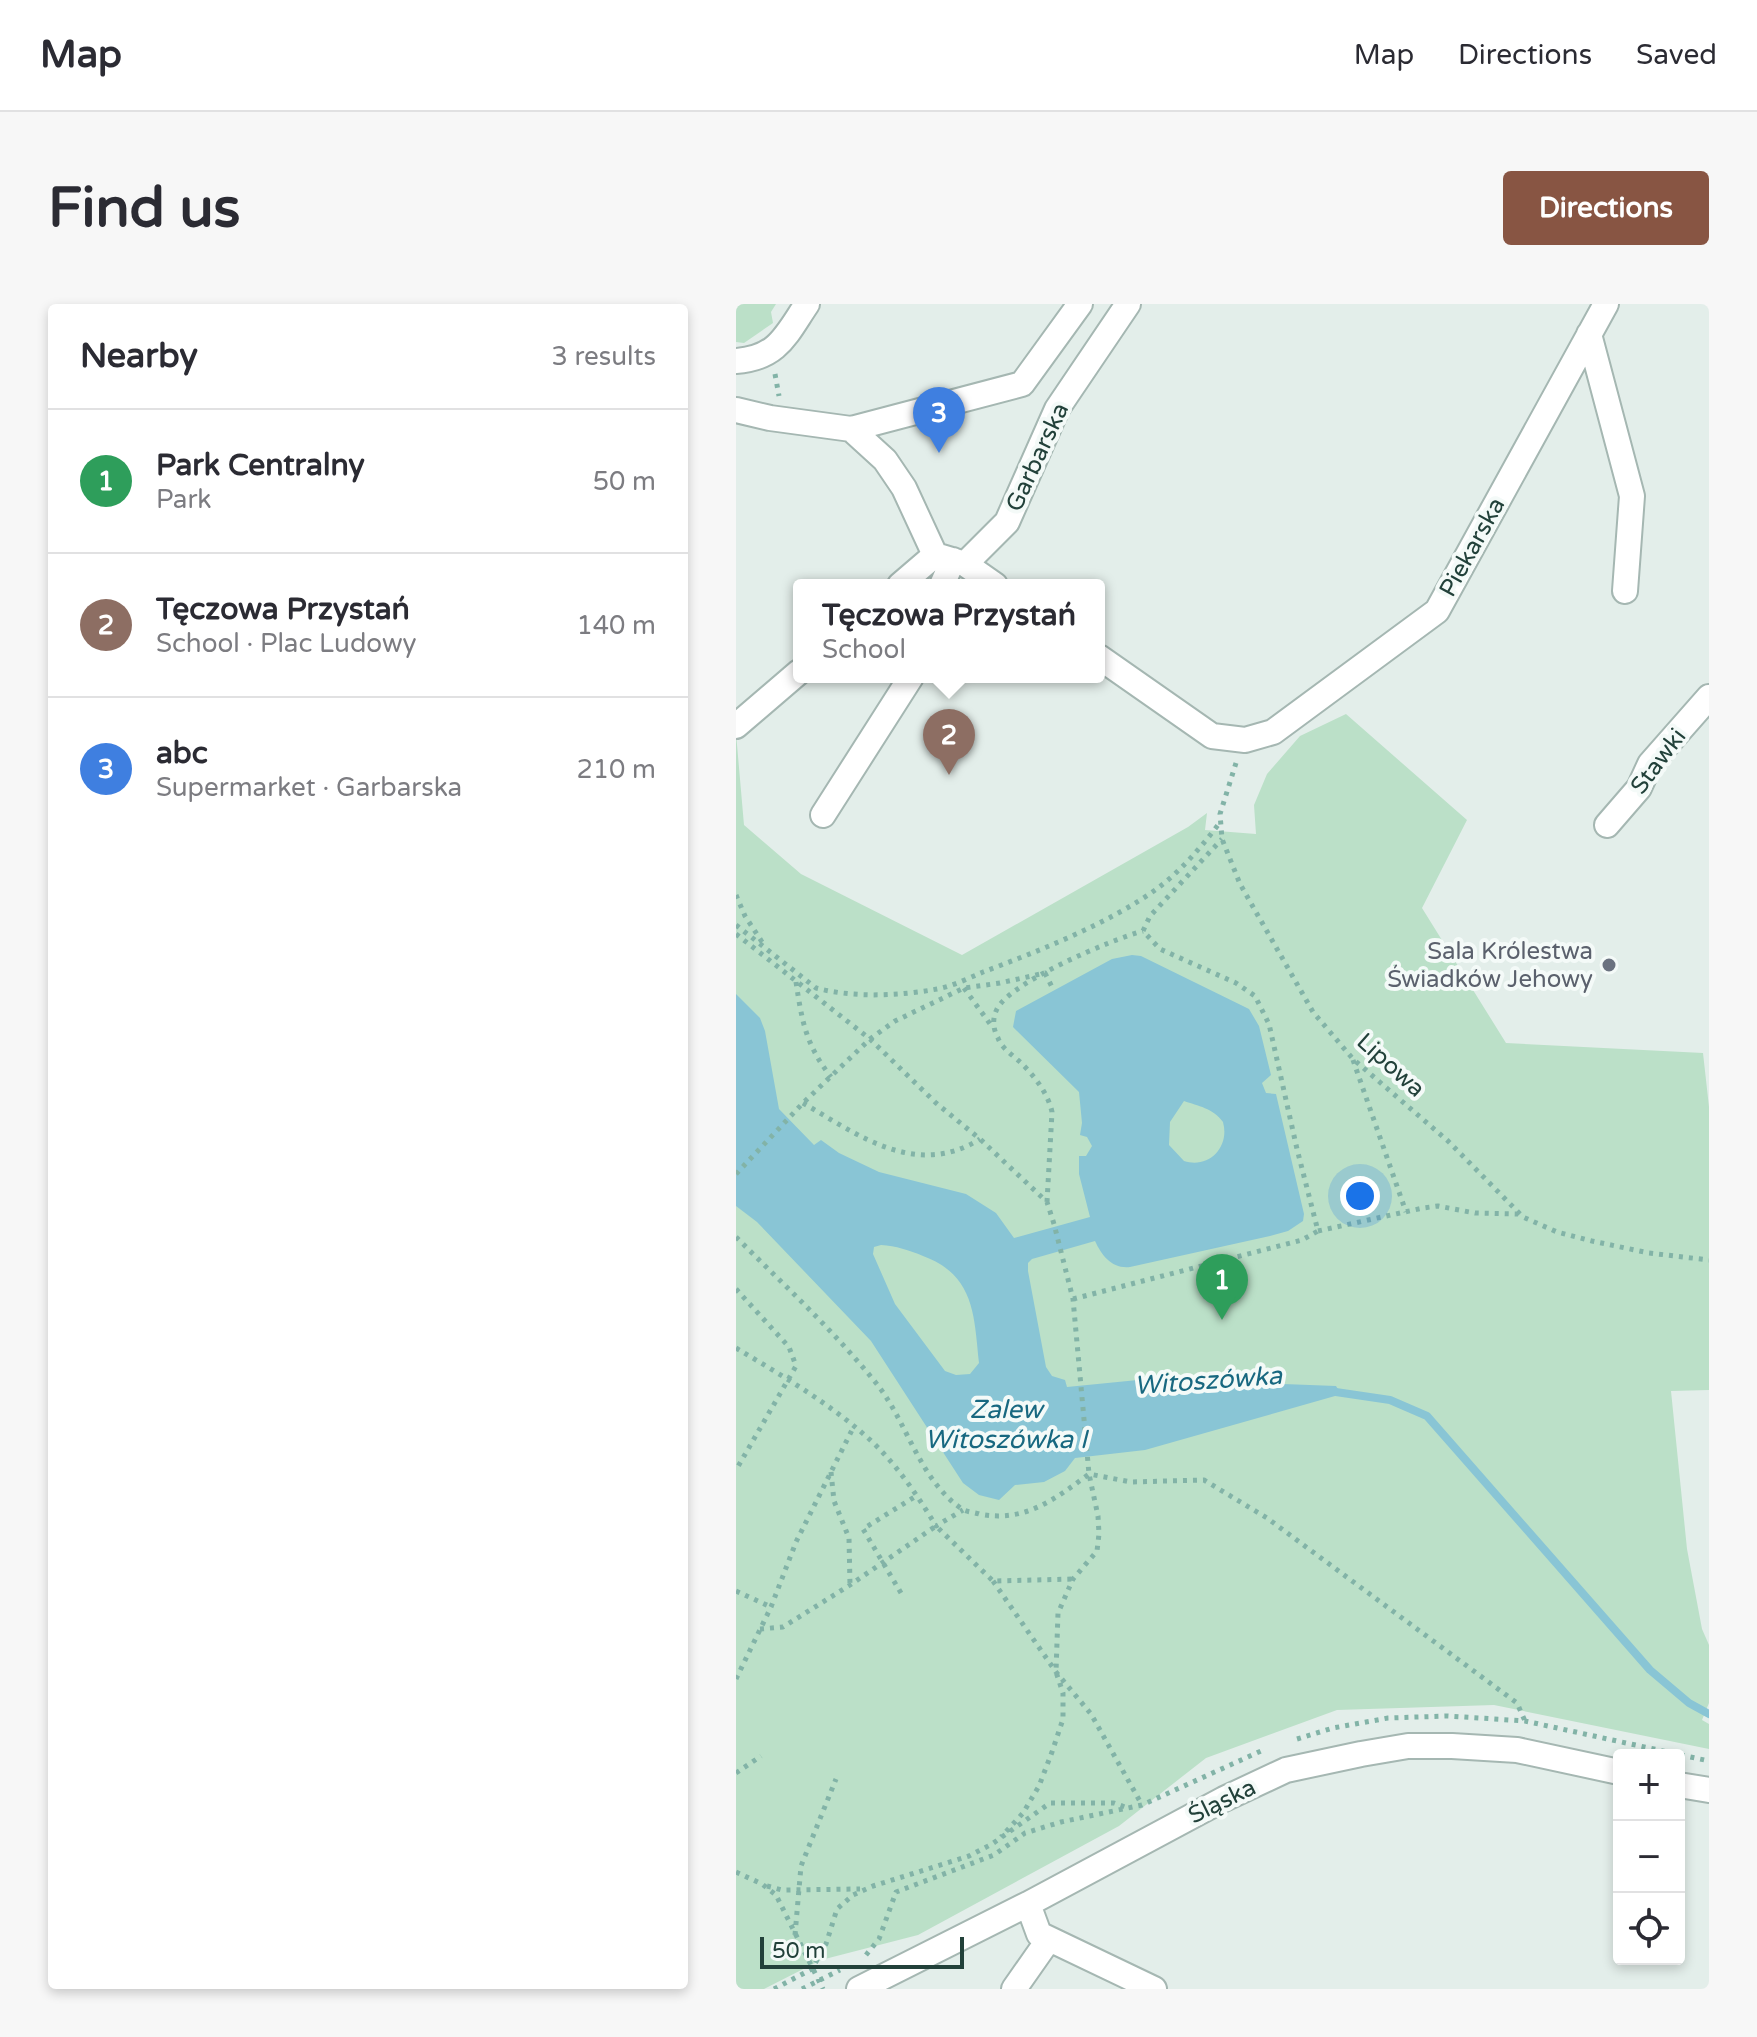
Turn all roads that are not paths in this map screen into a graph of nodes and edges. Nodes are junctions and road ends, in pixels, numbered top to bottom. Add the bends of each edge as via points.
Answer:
1 (807, 304) edge
2 (1080, 304) edge
3 (1128, 304) edge
4 (1606, 304) edge
5 (1589, 334) junction
6 (736, 361) edge
7 (736, 410) edge
8 (851, 429) junction
9 (951, 560) junction
10 (912, 579) edge
11 (944, 579) edge
12 (984, 579) edge
13 (1625, 591) dead end
14 (1105, 661) edge
15 (793, 677) edge
16 (907, 683) edge
17 (1709, 697) edge
18 (736, 726) edge
19 (823, 815) dead end
20 (1607, 825) dead end
21 (1613, 1771) edge
22 (1685, 1786) edge
23 (1709, 1790) edge
24 (1028, 1904) junction
25 (1049, 1939) junction
26 (859, 1989) edge
27 (1014, 1989) edge
28 (1154, 1989) edge

1 - 6 street via 777,348
2 - 8 street, Garbarska via 1022,384
3 - 9 street, Garbarska via 1057,409 1007,522
4 - 5 street, Piekarska
5 - 13 street via 1632,496
5 - 14 street, Piekarska via 1437,611 1273,732 1245,740 1212,736
7 - 8 street
8 - 9 street via 885,460
9 - 10 street, Garbarska
9 - 11 street
9 - 12 street
15 - 18 street
16 - 19 street
17 - 20 street, Stawki via 1650,764 1639,788
21 - 24 street, Śląska via 1517,1750 1452,1746 1408,1746 1286,1770
22 - 23 street
24 - 25 street via 1039,1934
24 - 26 street, Śląska
25 - 27 street
25 - 28 street

